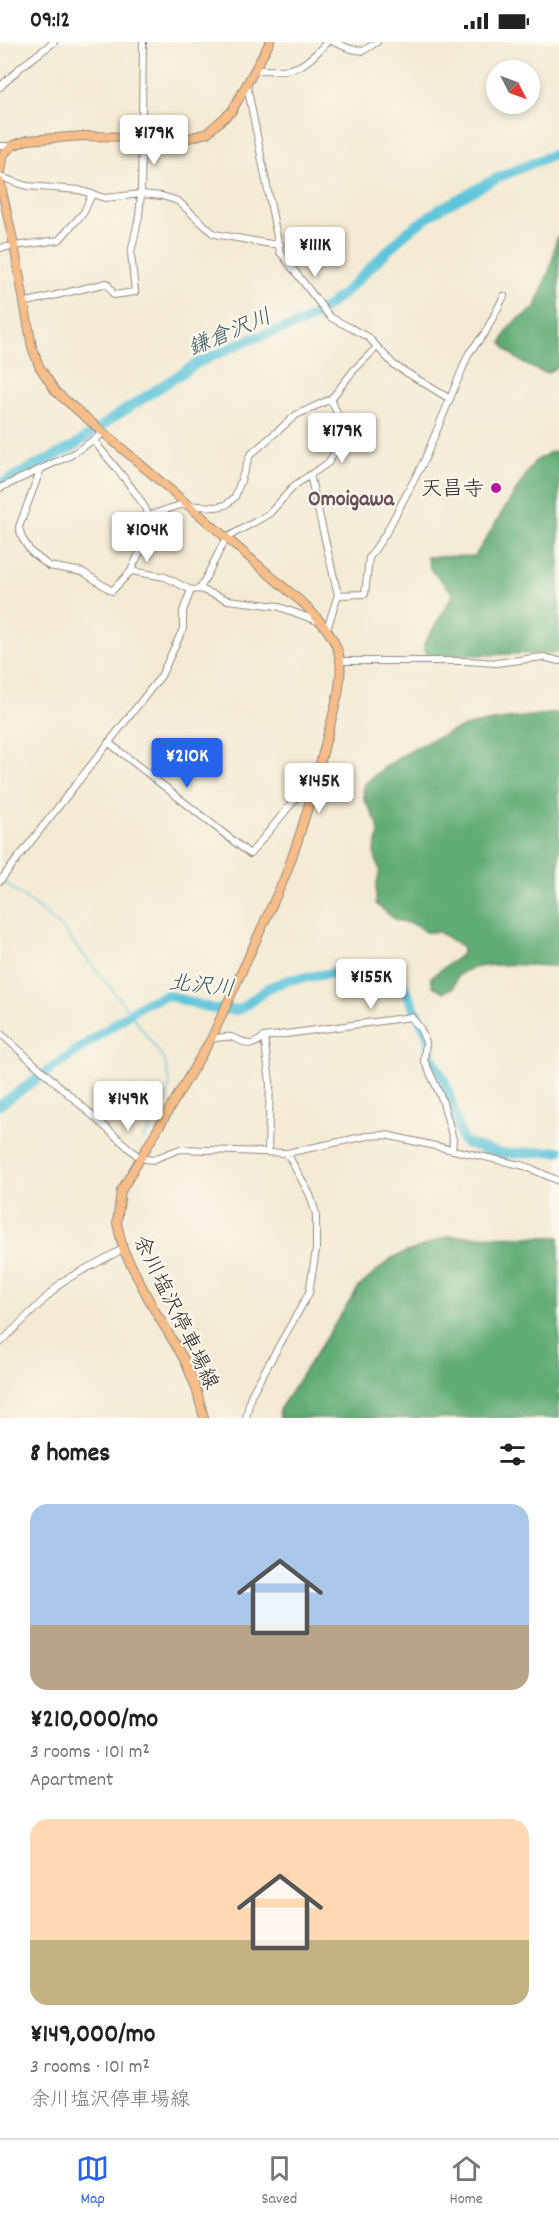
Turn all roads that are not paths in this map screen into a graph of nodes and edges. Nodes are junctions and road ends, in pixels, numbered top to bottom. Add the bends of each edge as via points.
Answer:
1 (54, 42) edge
2 (143, 42) edge
3 (270, 42) edge
4 (327, 42) edge
5 (333, 42) edge
6 (377, 42) edge
7 (256, 70) junction
8 (247, 85) junction
9 (0, 87) edge
10 (142, 138) junction
11 (0, 146) edge
12 (12, 146) junction
13 (0, 171) edge
14 (0, 177) edge
15 (0, 182) edge
16 (92, 194) junction
17 (141, 194) junction
18 (14, 244) junction
19 (280, 244) junction
20 (0, 248) edge
21 (504, 296) dead end
22 (23, 303) junction
23 (376, 348) junction
24 (331, 399) junction
25 (450, 399) junction
26 (104, 434) junction
27 (94, 441) junction
28 (40, 471) junction
29 (310, 475) junction
30 (0, 488) edge
31 (188, 506) junction
32 (150, 515) junction
33 (226, 538) junction
34 (131, 571) junction
35 (200, 589) junction
36 (191, 590) junction
37 (338, 595) junction
38 (324, 626) junction
39 (340, 661) junction
40 (559, 661) edge
41 (109, 743) junction
42 (318, 772) junction
43 (0, 881) edge
44 (0, 1034) edge
45 (264, 1037) junction
46 (210, 1039) junction
47 (452, 1150) junction
48 (268, 1152) junction
49 (287, 1153) junction
50 (140, 1158) junction
51 (559, 1180) edge
52 (123, 1249) junction
53 (0, 1342) edge
54 (204, 1418) edge
55 (246, 1418) edge

1 - 9 street
2 - 10 street
3 - 7 main road
4 - 7 street via 293,70
5 - 6 street via 363,51
7 - 8 main road
8 - 10 main road via 232,111 207,133 189,138
8 - 19 street
10 - 12 main road via 84,136 27,140
10 - 17 street
11 - 12 street
12 - 13 main road via 3,155
14 - 16 street via 27,186
15 - 18 main road, 余川塩沢停車場線
16 - 17 street via 105,198
16 - 18 street via 84,212 59,240
17 - 19 street via 178,201 214,234
17 - 22 street via 131,252 135,292 114,295 107,283
18 - 20 street
18 - 22 main road, 余川塩沢停車場線
19 - 23 street via 280,252 330,317 369,337
21 - 25 street via 485,333 469,353
22 - 26 main road, 余川塩沢停車場線 via 39,366 56,392
23 - 24 street
23 - 25 street via 394,365
24 - 29 street via 344,430 341,442 328,463
24 - 31 street via 296,415 250,455 235,497 226,505
25 - 37 street via 424,461 369,558 365,594
26 - 27 street
26 - 31 main road, 余川塩沢停車場線
27 - 28 street
27 - 32 street
28 - 30 street
28 - 34 street via 19,527 31,552 48,566 83,572 112,591
29 - 33 street via 268,514
29 - 37 street
31 - 32 street
31 - 33 main road, 余川塩沢停車場線
32 - 34 street via 151,528
33 - 35 street
33 - 38 main road, 余川塩沢停車場線
34 - 36 street via 165,577
35 - 36 street
35 - 38 street via 228,600 277,606
36 - 41 street via 183,611 183,629 161,676
37 - 38 street
38 - 39 main road, 余川塩沢停車場線
39 - 40 street via 496,663 543,657
39 - 42 main road, 余川塩沢停車場線 via 338,693
41 - 42 street via 250,854
41 - 43 street
42 - 46 main road, 余川塩沢停車場線 via 292,860
44 - 50 street
45 - 46 street via 255,1044 245,1044 230,1036
45 - 47 street via 411,1017 426,1042 424,1060 442,1099 453,1139
45 - 48 street via 270,1082
46 - 50 main road, 余川塩沢停車場線
47 - 49 street via 386,1135
47 - 51 street via 525,1166
48 - 49 street
48 - 50 street via 180,1149 152,1160
49 - 55 street via 316,1214 316,1250 309,1293 251,1395
50 - 52 main road, 余川塩沢停車場線 via 121,1191 117,1223
52 - 53 street via 63,1281
52 - 54 main road, 余川塩沢停車場線 via 185,1361

